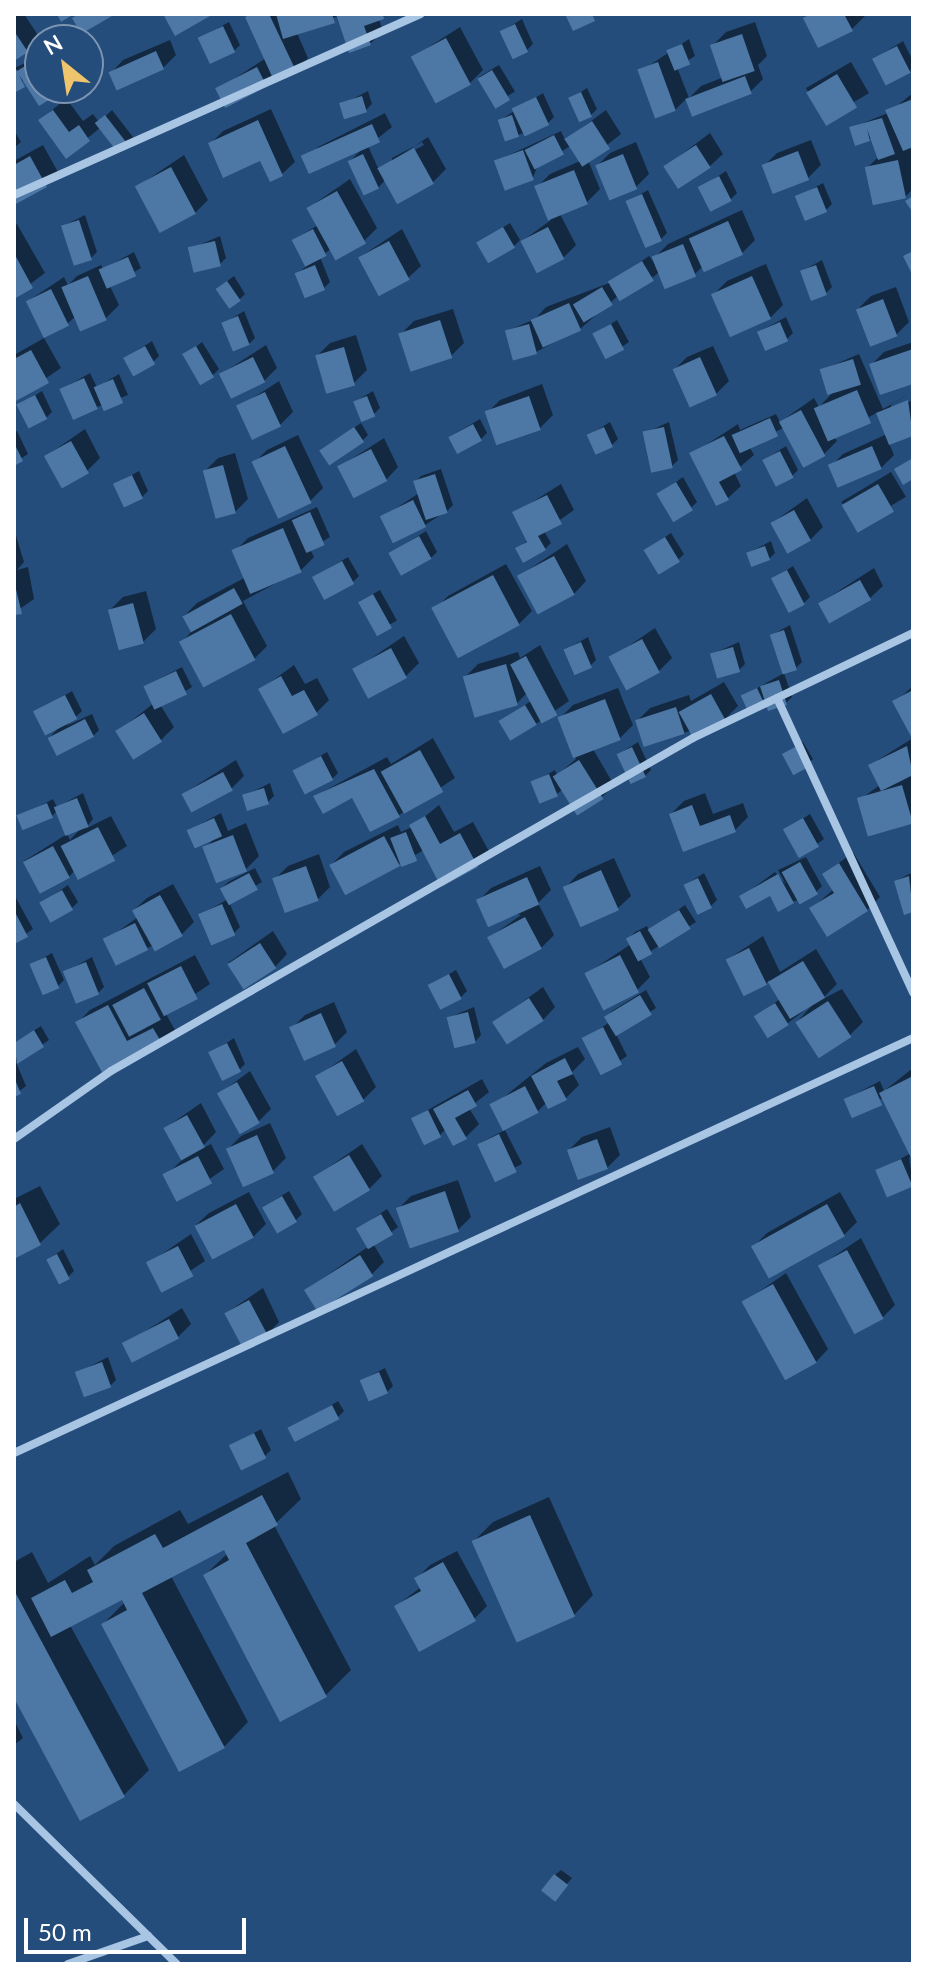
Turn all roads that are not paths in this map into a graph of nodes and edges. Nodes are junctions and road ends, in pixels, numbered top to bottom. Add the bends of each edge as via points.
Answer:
1 (420, 14) edge
2 (14, 195) edge
3 (913, 633) edge
4 (777, 698) junction
5 (913, 993) edge
6 (913, 1038) edge
7 (14, 1139) edge
8 (14, 1453) edge
9 (14, 1804) edge
10 (148, 1936) junction
11 (68, 1964) edge
12 (177, 1964) edge

1 - 2 street
3 - 4 street
4 - 5 street
4 - 7 street via 693,738 111,1071
6 - 8 street
9 - 10 street
10 - 11 street
10 - 12 street

